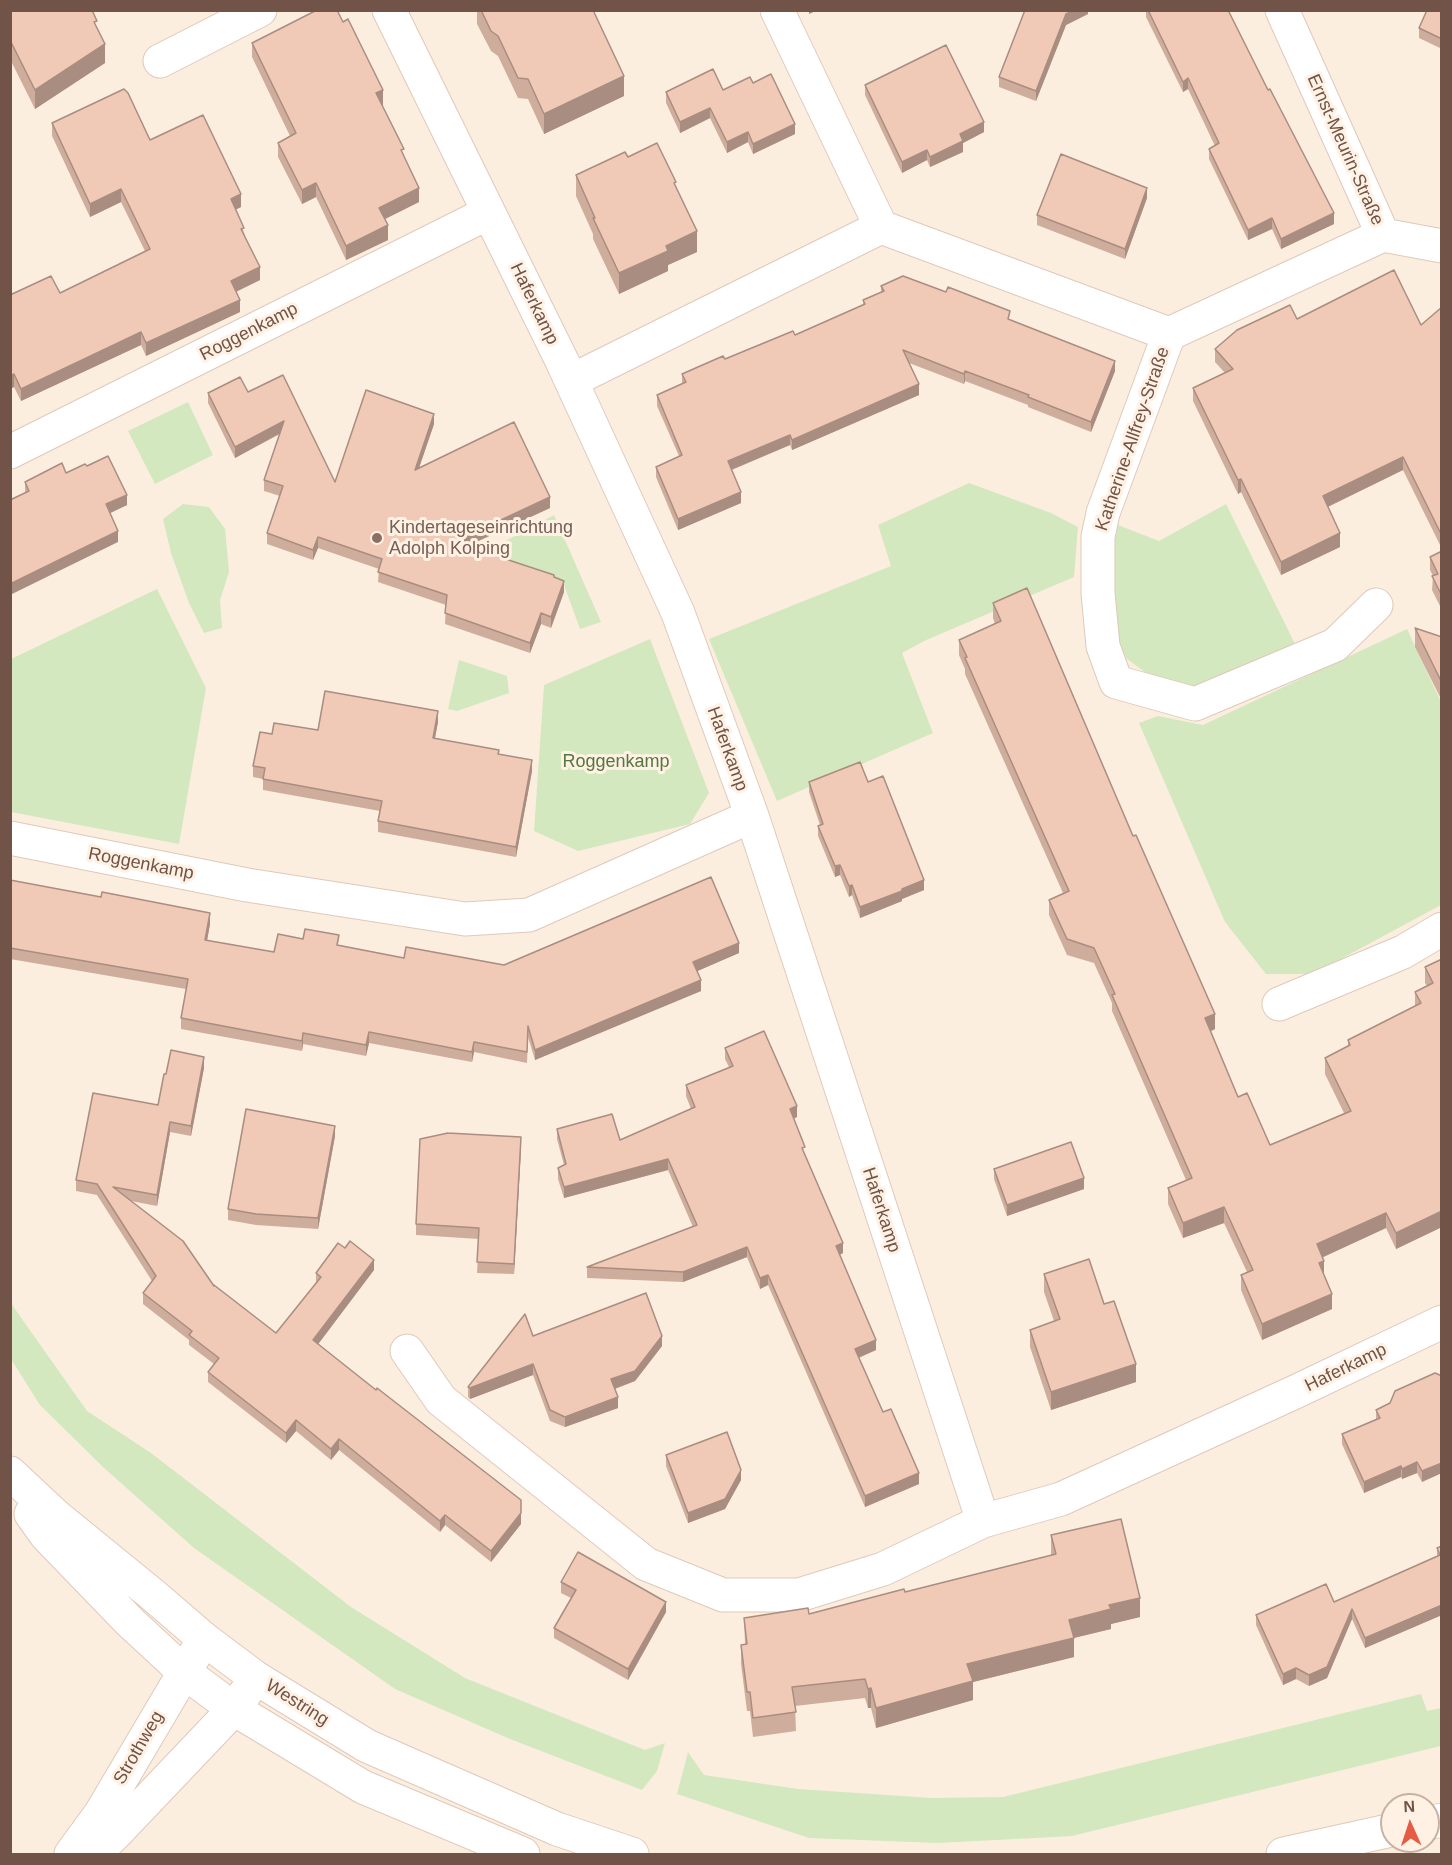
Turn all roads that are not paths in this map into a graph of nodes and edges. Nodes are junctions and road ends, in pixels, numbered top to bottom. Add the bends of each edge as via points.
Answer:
1 (260, 10) edge
2 (389, 10) edge
3 (777, 10) edge
4 (1282, 10) edge
5 (160, 61) dead end
6 (488, 213) junction
7 (881, 227) junction
8 (1383, 235) junction
9 (1442, 246) edge
10 (1169, 334) junction
11 (571, 381) junction
12 (10, 452) edge
13 (1376, 605) dead end
14 (752, 816) junction
15 (10, 838) edge
16 (1442, 929) edge
17 (1279, 1004) dead end
18 (1442, 1322) edge
19 (407, 1351) dead end
20 (10, 1473) edge
21 (10, 1486) edge
22 (983, 1521) junction
23 (204, 1640) junction
24 (184, 1671) junction
25 (256, 1678) junction
26 (234, 1709) junction
27 (1380, 1833) edge
28 (71, 1854) edge
29 (94, 1854) edge
30 (523, 1854) edge
31 (632, 1854) edge
32 (1283, 1854) edge

1 - 5 street
2 - 6 street, Haferkamp
3 - 7 street
4 - 8 street, Ernst-Meurin-Straße
6 - 11 street, Haferkamp
6 - 12 street, Roggenkamp
7 - 10 street, Katherine-Allfrey-Straße
7 - 11 street
8 - 9 street, Ernst-Meurin-Straße
8 - 10 street, Katherine-Allfrey-Straße
10 - 13 street, Katherine-Allfrey-Straße via 1103,513 1098,537 1103,646 1116,682 1195,704 1335,645
11 - 14 street, Haferkamp via 678,612
14 - 15 street, Roggenkamp via 529,915 465,919 247,885
14 - 22 street, Haferkamp
16 - 17 street via 1403,952
18 - 22 street, Haferkamp via 1060,1499
19 - 22 street, Haferkamp via 441,1400 646,1564 723,1595 799,1595 883,1569
20 - 23 street, Westring
21 - 24 street, Westring via 46,1534 130,1622
23 - 24 street, Strothweg
23 - 25 street, Westring
24 - 26 street, Westring
24 - 28 street, Strothweg via 101,1813
25 - 26 street, Strothweg
25 - 31 street, Westring via 367,1746 556,1829
26 - 29 street, Strothweg
26 - 30 street, Westring via 363,1787
27 - 32 street

